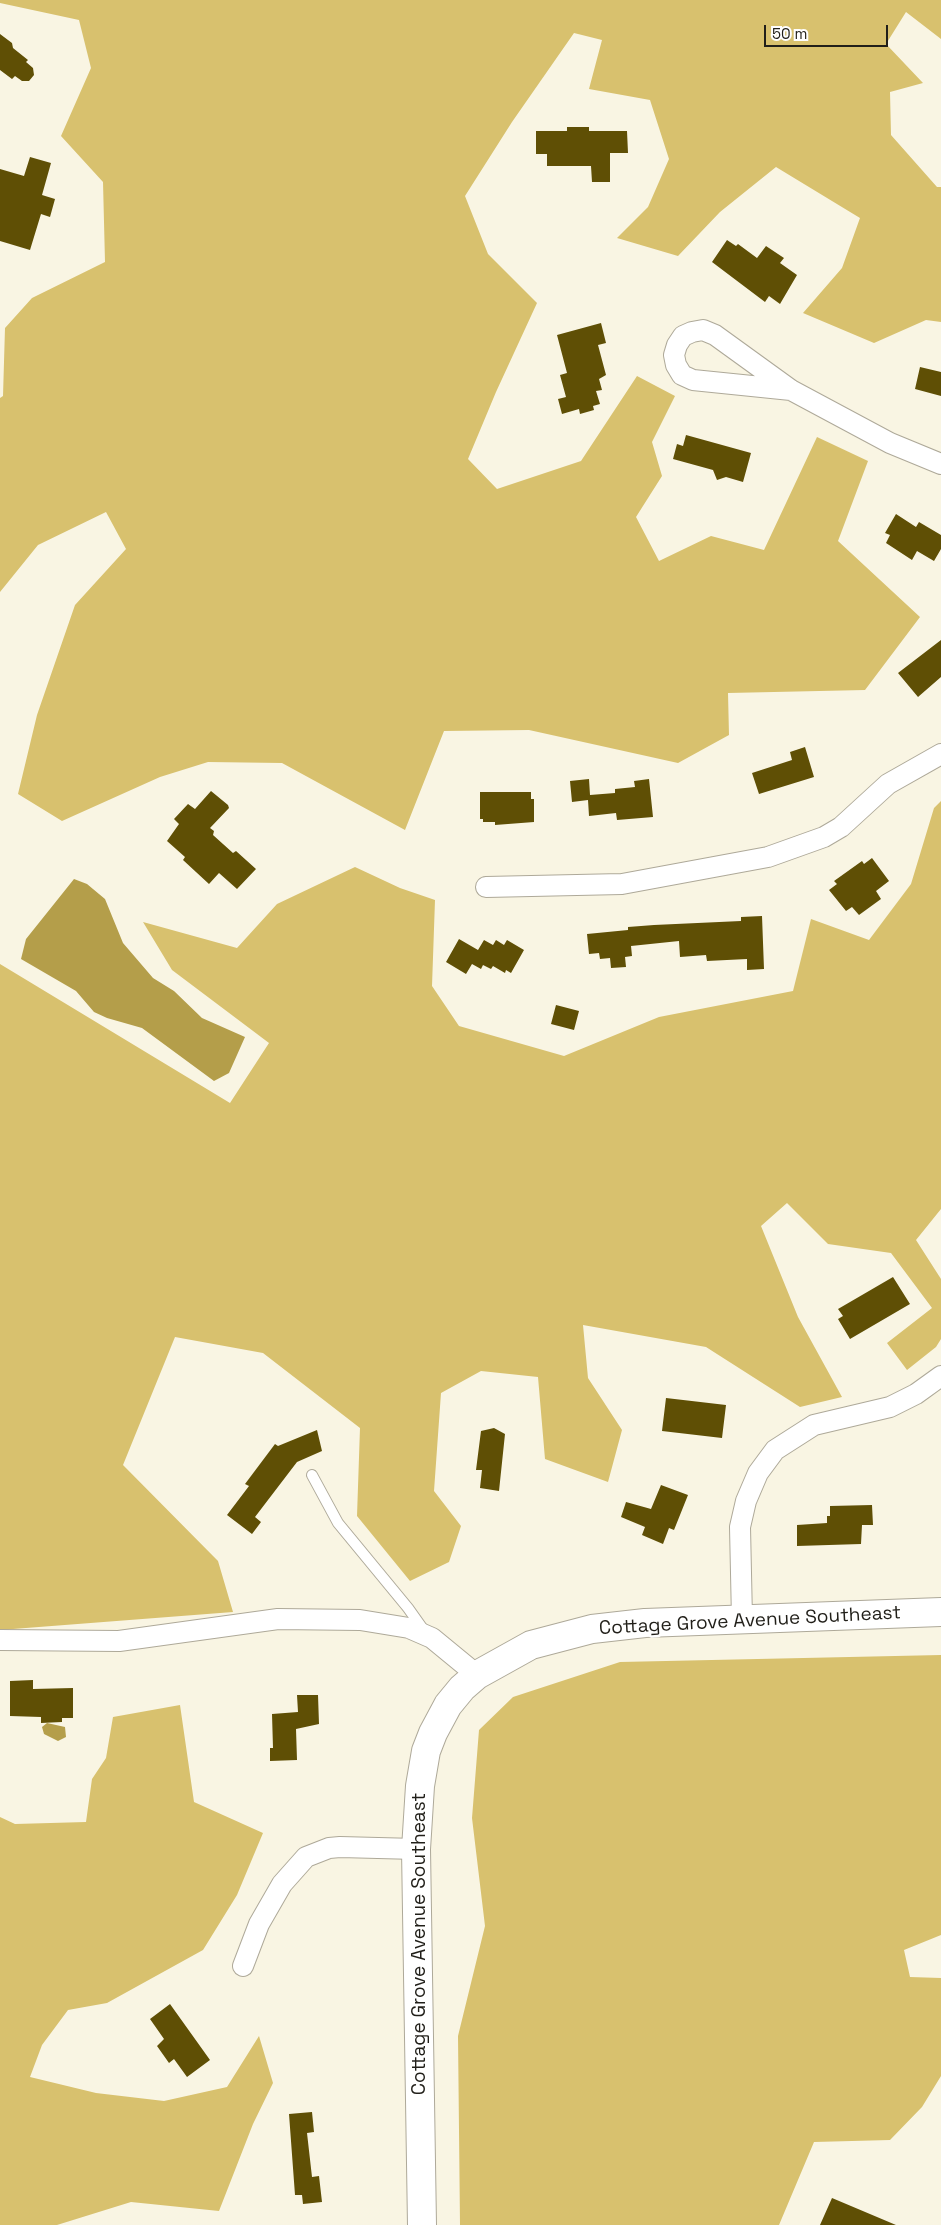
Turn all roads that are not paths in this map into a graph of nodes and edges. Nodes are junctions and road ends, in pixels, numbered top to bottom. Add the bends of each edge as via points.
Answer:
1 (792, 390) junction
2 (941, 464) edge
3 (941, 754) edge
4 (486, 887) dead end
5 (941, 1376) edge
6 (312, 1475) dead end
7 (941, 1612) edge
8 (742, 1619) junction
9 (427, 1636) junction
10 (0, 1640) edge
11 (476, 1676) junction
12 (416, 1849) junction
13 (243, 1966) dead end
14 (422, 2225) edge

1 - 1 street via 715,335 703,330 683,336 677,345 676,365 682,375 693,380
1 - 2 street via 924,460
3 - 4 street via 888,784 841,828 768,857 622,884
5 - 8 street via 890,1407 814,1425 775,1450 758,1473 746,1501 740,1527
6 - 9 lane via 338,1523
7 - 8 main road, Cottage Grove Avenue Southeast
8 - 11 main road, Cottage Grove Avenue Southeast via 645,1623 571,1633 531,1645
9 - 10 street via 409,1628 360,1620 302,1618 119,1641
9 - 11 street
11 - 12 main road, Cottage Grove Avenue Southeast via 448,1705 426,1751
12 - 13 street via 340,1847 306,1857 282,1884 260,1924
12 - 14 main road, Cottage Grove Avenue Southeast

